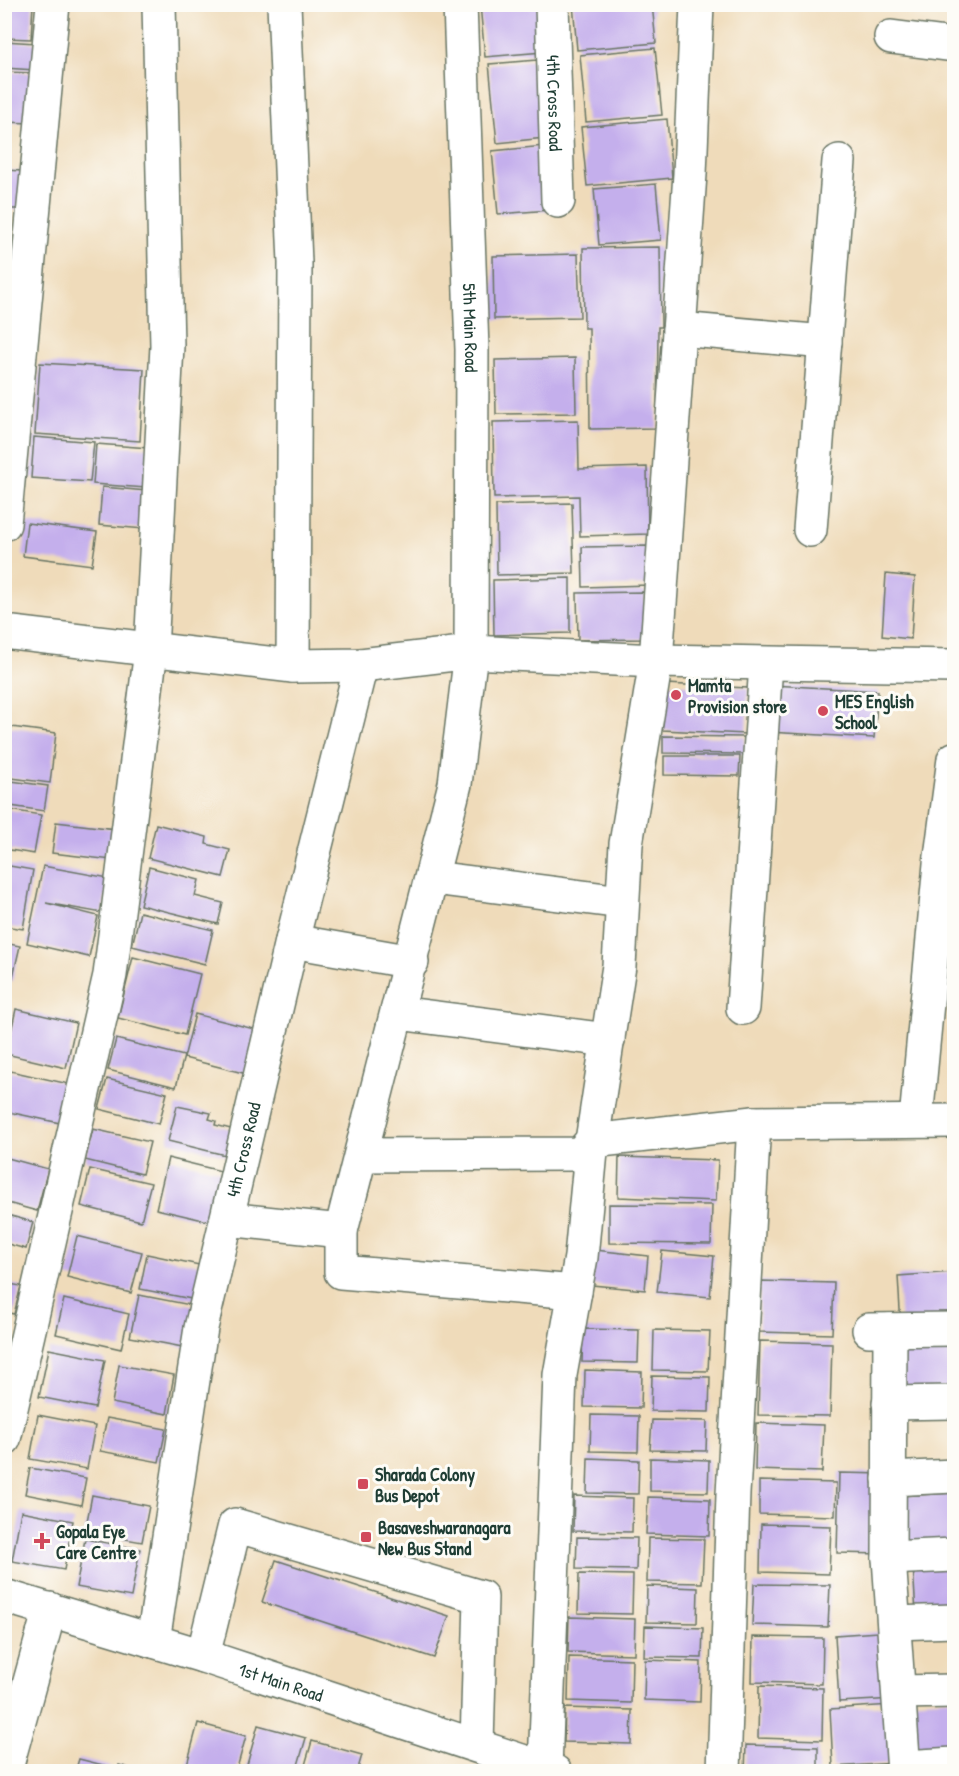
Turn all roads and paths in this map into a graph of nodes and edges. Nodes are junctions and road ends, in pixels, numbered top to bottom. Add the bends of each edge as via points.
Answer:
1 (53, 4) edge
2 (159, 4) edge
3 (284, 4) edge
4 (460, 4) edge
5 (552, 4) edge
6 (697, 4) edge
7 (891, 37) dead end
8 (954, 45) edge
9 (839, 161) dead end
10 (558, 201) dead end
11 (679, 329) junction
12 (825, 342) junction
13 (4, 524) edge
14 (810, 530) dead end
15 (4, 632) edge
16 (151, 650) junction
17 (471, 652) junction
18 (656, 662) junction
19 (766, 664) junction
20 (361, 665) junction
21 (293, 666) junction
22 (954, 666) edge
23 (954, 759) edge
24 (433, 878) junction
25 (622, 902) junction
26 (292, 940) junction
27 (412, 962) junction
28 (743, 1008) dead end
29 (398, 1013) junction
30 (608, 1040) junction
31 (916, 1120) junction
32 (954, 1121) edge
33 (754, 1123) junction
34 (592, 1141) junction
35 (361, 1155) junction
36 (227, 1219) junction
37 (341, 1231) junction
38 (575, 1292) junction
39 (954, 1329) edge
40 (16, 1332) edge
41 (954, 1402) edge
42 (889, 1403) junction
43 (4, 1439) edge
44 (954, 1476) edge
45 (889, 1479) junction
46 (954, 1555) edge
47 (889, 1558) junction
48 (4, 1596) edge
49 (50, 1609) junction
50 (954, 1621) edge
51 (894, 1623) junction
52 (153, 1641) junction
53 (203, 1656) junction
54 (954, 1690) edge
55 (899, 1692) junction
56 (477, 1745) junction
57 (954, 1764) edge
58 (904, 1769) edge
59 (550, 1770) edge
60 (6, 1772) edge
61 (724, 1772) edge

1 - 13 street
2 - 16 street via 167,345
3 - 21 street via 295,263
4 - 17 street, 5th Main Road via 472,350
5 - 10 street, 4th Cross Road
6 - 11 street
7 - 8 street
9 - 12 street
11 - 12 street
11 - 18 street
12 - 14 street
15 - 16 street
16 - 21 street
16 - 40 street via 110,975
17 - 18 street
17 - 20 street
17 - 24 street, 5th Main Road via 455,784
18 - 19 street
18 - 25 street via 626,844
19 - 22 street
19 - 28 street
20 - 21 street
20 - 26 street, 4th Cross Road
23 - 31 street
24 - 25 street
24 - 27 street, 5th Main Road
25 - 30 street via 619,966
26 - 27 street
26 - 36 street, 4th Cross Road
27 - 29 street, 5th Main Road
29 - 30 street
29 - 35 street, 5th Main Road
30 - 34 street
31 - 32 street
31 - 33 street
33 - 34 street
33 - 61 street via 733,1494
34 - 35 street via 580,1154
34 - 38 street
35 - 37 street, 5th Main Road
36 - 37 street
36 - 52 street, 4th Cross Road via 201,1328
37 - 38 street, 5th Main Road via 341,1272
38 - 59 street via 560,1375
39 - 42 street via 879,1330
40 - 43 street
41 - 42 street
42 - 45 street
44 - 45 street
45 - 47 street
46 - 47 street
47 - 51 street
48 - 49 street, 1st Main Road
49 - 52 street, 1st Main Road
49 - 60 street
50 - 51 street
51 - 55 street
52 - 53 street, 1st Main Road
53 - 56 street, 1st Main Road
53 - 56 street via 235,1525 481,1597
54 - 55 street
55 - 58 street
56 - 59 street, 1st Main Road
57 - 58 street

